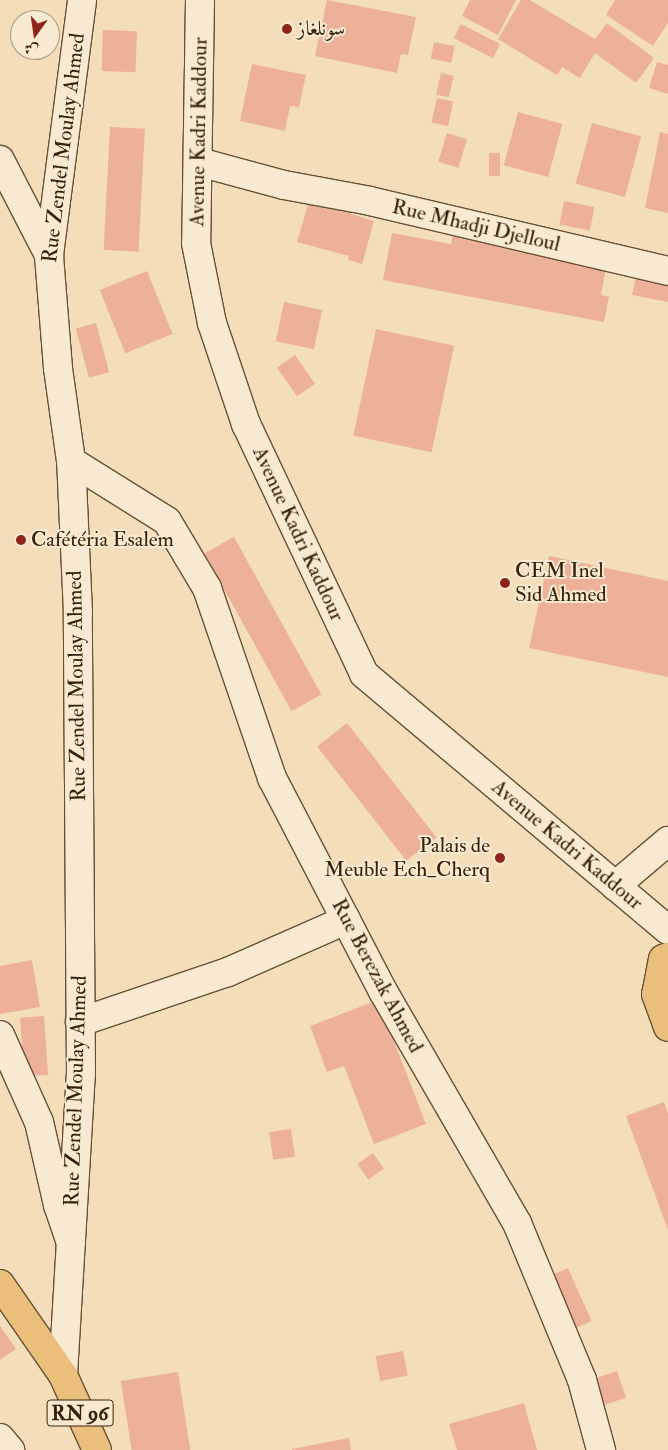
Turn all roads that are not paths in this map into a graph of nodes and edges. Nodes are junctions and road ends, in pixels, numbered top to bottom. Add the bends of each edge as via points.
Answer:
1 (82, 0) edge
2 (200, 0) edge
3 (0, 160) edge
4 (198, 162) junction
5 (49, 255) junction
6 (668, 271) edge
7 (71, 461) junction
8 (668, 841) edge
9 (615, 886) junction
10 (346, 920) junction
11 (668, 929) edge
12 (666, 958) edge
13 (80, 1022) junction
14 (668, 1027) edge
15 (0, 1035) edge
16 (72, 1246) junction
17 (0, 1284) edge
18 (62, 1375) junction
19 (0, 1438) edge
20 (10, 1450) edge
21 (97, 1450) edge
22 (601, 1450) edge

1 - 5 street, Rue Zendel Moulay Ahmed
2 - 4 street, Avenue Kadri Kaddour
3 - 5 street
4 - 6 street, Rue Mhadji Djelloul via 284,185 370,201
4 - 9 street, Avenue Kadri Kaddour via 196,243 212,323 246,424 364,674
5 - 7 street, Rue Zendel Moulay Ahmed via 57,360
7 - 10 street, Rue Berezak Ahmed via 167,521 202,580 272,778
7 - 13 street, Rue Zendel Moulay Ahmed via 78,613
8 - 9 street
9 - 11 street, Avenue Kadri Kaddour
10 - 13 street via 228,972
10 - 22 street, Rue Berezak Ahmed via 382,991 516,1223 582,1380
12 - 14 main road via 656,994
13 - 16 street, Rue Zendel Moulay Ahmed
15 - 16 street via 39,1122 58,1205
16 - 18 street, Rue Zendel Moulay Ahmed
17 - 18 main road, RN 96
18 - 21 main road, RN 96
19 - 20 street

